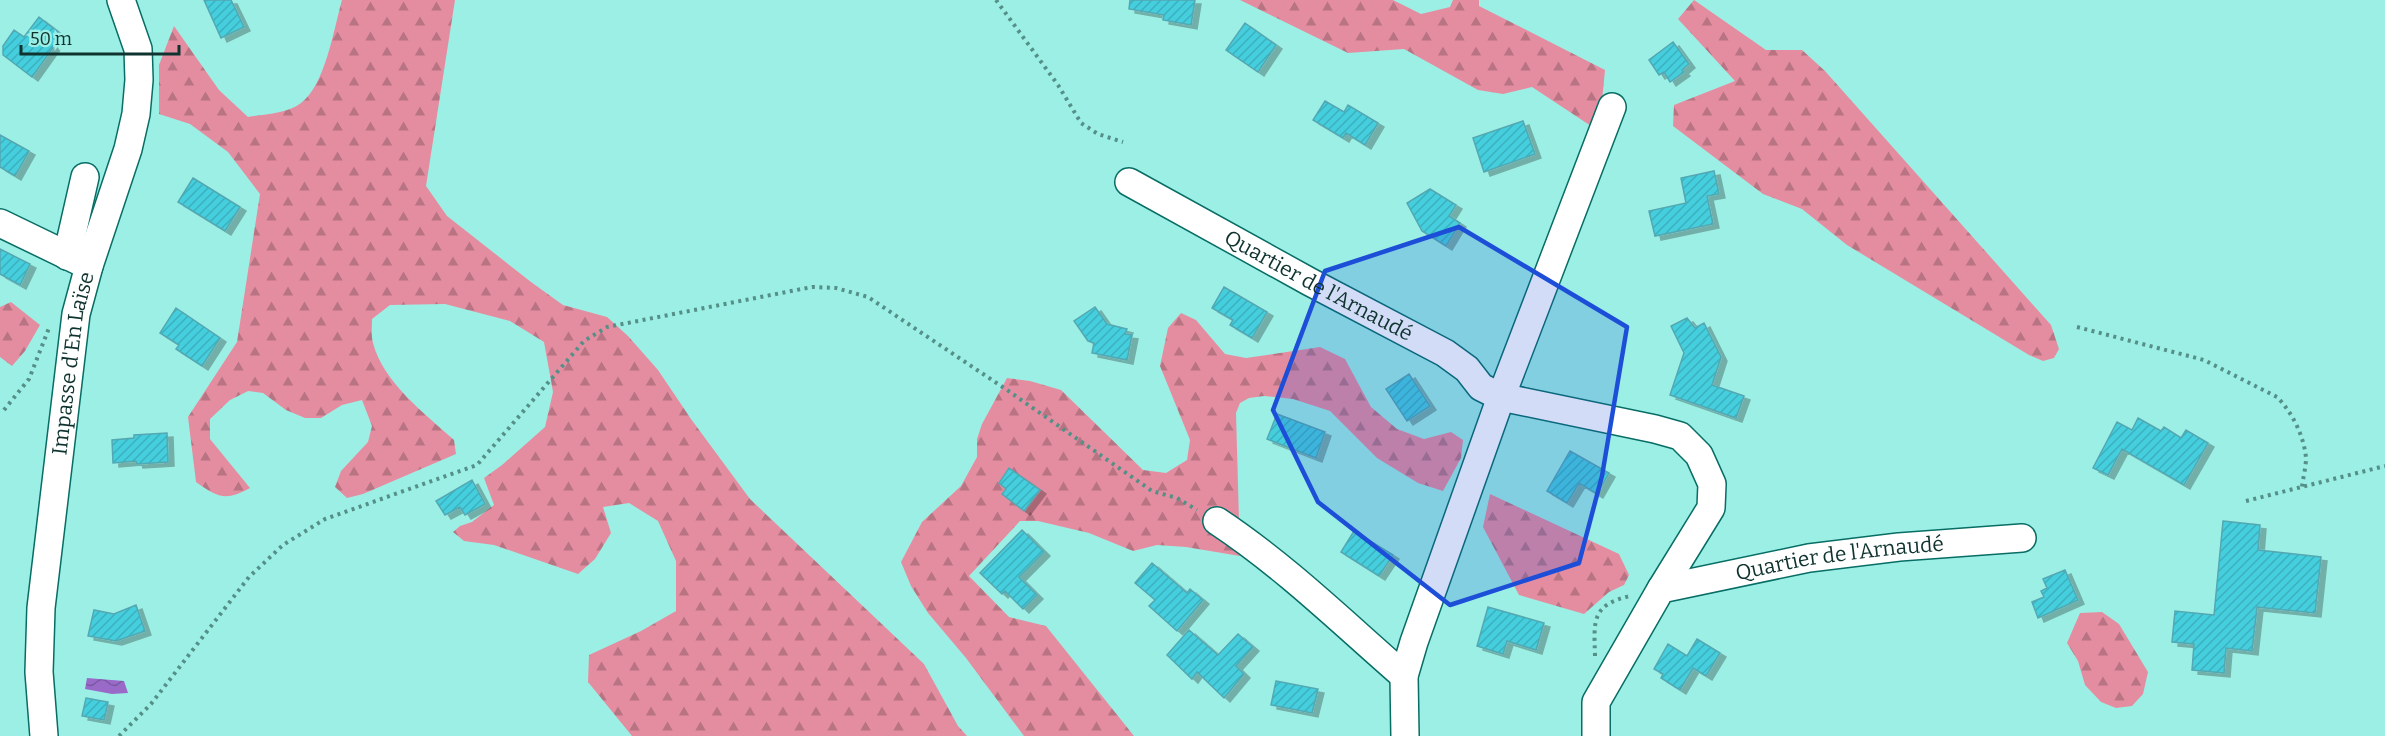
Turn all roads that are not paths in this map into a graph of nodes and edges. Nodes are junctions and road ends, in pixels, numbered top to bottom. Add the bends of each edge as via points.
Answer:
1 (121, 0) edge
2 (1612, 107) dead end
3 (85, 177) dead end
4 (1129, 182) dead end
5 (0, 223) edge
6 (78, 261) junction
7 (1501, 397) junction
8 (1216, 521) road end
9 (2022, 538) dead end
10 (1661, 589) junction
11 (1404, 676) junction
12 (44, 736) edge
13 (1405, 736) edge
14 (1596, 736) edge

1 - 6 street, Impasse d'En Laïse via 138,49 136,114 128,149
2 - 7 street
3 - 6 street
4 - 7 street, Quartier de l'Arnaudé via 1444,353 1467,369 1480,387
5 - 6 street
6 - 12 street, Impasse d'En Laïse via 76,314 41,608 39,672
7 - 10 street, Quartier de l'Arnaudé via 1680,436 1699,455 1712,484 1711,508
7 - 11 street
8 - 11 street via 1289,575
9 - 10 street, Quartier de l'Arnaudé via 1809,558
10 - 14 street, Quartier de l'Arnaudé via 1596,702
11 - 13 street

